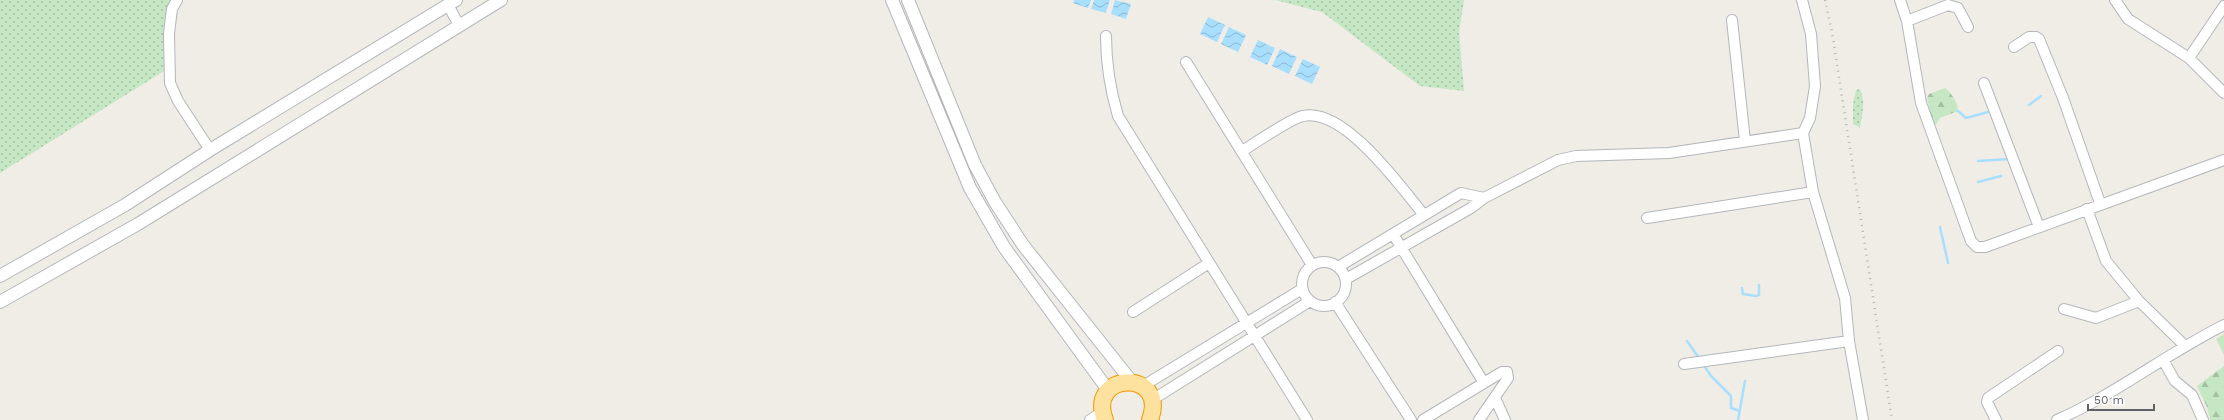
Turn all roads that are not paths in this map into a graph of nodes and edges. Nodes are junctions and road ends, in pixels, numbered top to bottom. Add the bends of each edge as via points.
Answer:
1 (178, 0) edge
2 (500, 0) edge
3 (892, 0) edge
4 (908, 0) edge
5 (1802, 0) edge
6 (1900, 0) edge
7 (2115, 0) edge
8 (452, 2) edge
9 (2224, 6) edge
10 (1732, 20) dead end
11 (1906, 21) junction
12 (459, 25) junction
13 (1968, 27) dead end
14 (1106, 36) dead end
15 (2014, 47) dead end
16 (2189, 58) junction
17 (1186, 62) dead end
18 (1984, 84) dead end
19 (2224, 93) edge
20 (1803, 133) junction
21 (1745, 141) junction
22 (210, 150) junction
23 (1242, 151) junction
24 (2224, 160) edge
25 (1813, 192) junction
26 (1484, 198) junction
27 (2100, 203) junction
28 (2087, 209) junction
29 (1424, 215) junction
30 (1647, 218) dead end
31 (2039, 227) junction
32 (1393, 234) junction
33 (1401, 246) junction
34 (1209, 263) junction
35 (1312, 265) junction
36 (1338, 267) junction
37 (0, 276) edge
38 (1346, 279) junction
39 (1302, 289) junction
40 (1310, 301) junction
41 (2139, 301) junction
42 (0, 302) edge
43 (1335, 302) junction
44 (2064, 309) dead end
45 (1133, 312) dead end
46 (1247, 322) junction
47 (2224, 325) edge
48 (1256, 335) junction
49 (1850, 341) junction
50 (2184, 346) junction
51 (2058, 351) dead end
52 (2163, 360) junction
53 (1684, 364) dead end
54 (1484, 383) junction
55 (1137, 384) junction
56 (1108, 390) junction
57 (1495, 398) junction
58 (1152, 400) junction
59 (1099, 417) edge
60 (1150, 420) edge
61 (1306, 420) edge
62 (1410, 420) edge
63 (1423, 420) edge
64 (1479, 420) edge
65 (1505, 420) edge
66 (1863, 420) edge
67 (1996, 420) edge
68 (2057, 420) edge
69 (2203, 420) edge

1 - 22 street via 172,9 169,33 170,83 178,101
2 - 12 street
3 - 56 street via 977,200 1004,247
4 - 55 street via 975,165 995,202 1023,245
5 - 20 street via 1811,34 1815,86 1810,118
6 - 11 street
7 - 16 street via 2128,19
8 - 12 street
8 - 22 street
9 - 16 street
10 - 21 street
11 - 13 street via 1948,5 1958,8
11 - 31 street via 1921,103 1971,241 1977,247 1985,247
12 - 42 street via 138,224
14 - 34 street via 1110,87 1118,116
15 - 27 street via 2029,37 2036,37 2039,40 2063,98
16 - 19 street
17 - 23 street
18 - 31 street
20 - 21 street
20 - 25 street
21 - 26 street via 1669,154 1576,156 1558,160
22 - 37 street via 125,205
23 - 29 street via 1301,116 1316,114 1349,131 1363,144
23 - 35 street
24 - 27 street
25 - 30 street
25 - 49 street via 1845,298
26 - 29 street via 1461,193
26 - 33 street via 1471,208
27 - 28 street
28 - 31 street
28 - 41 street via 2103,257
29 - 32 street
32 - 33 street
32 - 36 street
33 - 38 street
33 - 54 street
34 - 45 street
34 - 46 street
35 - 36 street via 1326,262
35 - 39 street via 1303,275
36 - 38 street
38 - 43 street via 1344,292
39 - 40 street
39 - 46 street
40 - 43 street via 1322,306
40 - 48 street
41 - 44 street via 2096,318
41 - 50 street
43 - 62 street
46 - 48 street
46 - 55 street
47 - 50 street
48 - 58 street
48 - 61 street
49 - 53 street
49 - 66 street
50 - 52 street
51 - 67 street via 1988,398 1987,402
52 - 68 street via 2100,399
52 - 69 street via 2176,381 2192,395
54 - 57 street via 1502,372 1507,372 1508,378
54 - 63 street
55 - 56 highway via 1115,385
55 - 58 highway
56 - 59 highway
57 - 64 street
57 - 65 street
58 - 60 highway via 1153,411

